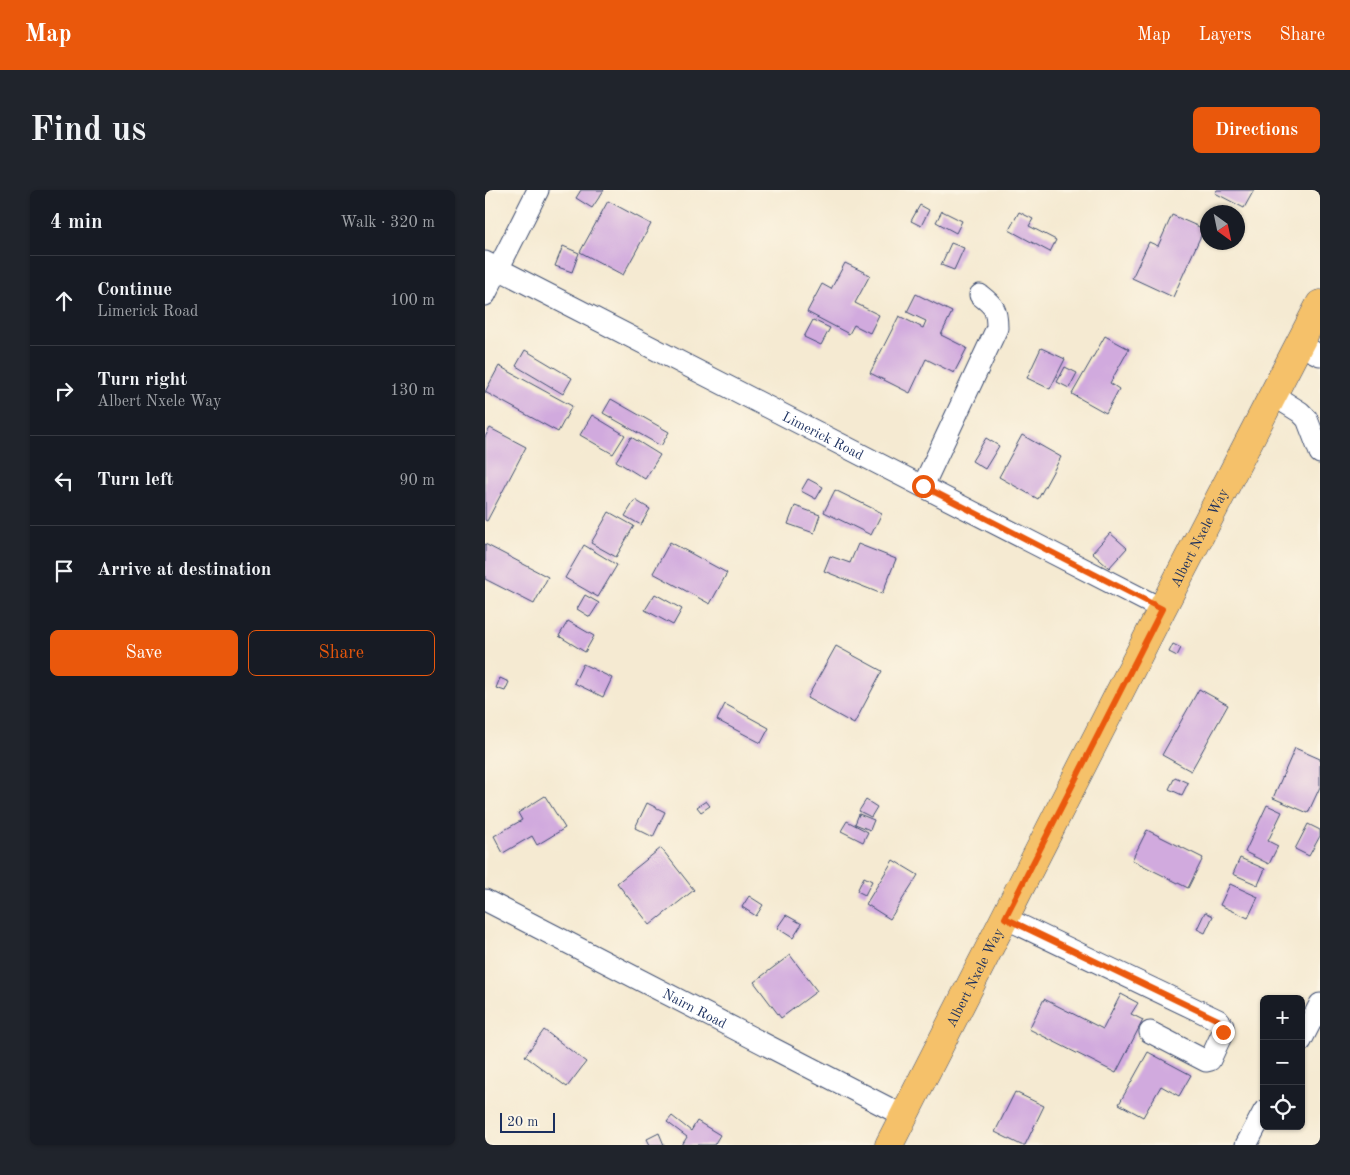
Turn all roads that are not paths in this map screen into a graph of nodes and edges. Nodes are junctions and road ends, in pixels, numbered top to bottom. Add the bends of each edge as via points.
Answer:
1 (538, 190) edge
2 (492, 266) edge
3 (485, 295) edge
4 (980, 295) dead end
5 (1320, 304) edge
6 (1309, 350) edge
7 (1273, 395) junction
8 (1320, 453) edge
9 (923, 486) junction
10 (1162, 609) junction
11 (485, 900) edge
12 (1005, 918) junction
13 (1320, 1004) edge
14 (1149, 1032) dead end
15 (1302, 1040) edge
16 (905, 1116) junction
17 (1260, 1118) edge
18 (889, 1145) edge
19 (1245, 1145) edge

1 - 2 street
2 - 3 street
2 - 9 street, Limerick Road
4 - 9 street via 993,305 997,328
5 - 6 main road, Albert Nxele Way
6 - 7 main road, Albert Nxele Way
7 - 8 street via 1307,419
7 - 10 main road, Albert Nxele Way
9 - 10 street, Limerick Road
10 - 12 main road, Albert Nxele Way
11 - 16 street, Nairn Road
12 - 14 street via 1218,1020 1223,1026 1210,1060 1206,1061
12 - 16 main road, Albert Nxele Way
13 - 15 street
16 - 18 main road, Albert Nxele Way
17 - 19 street

